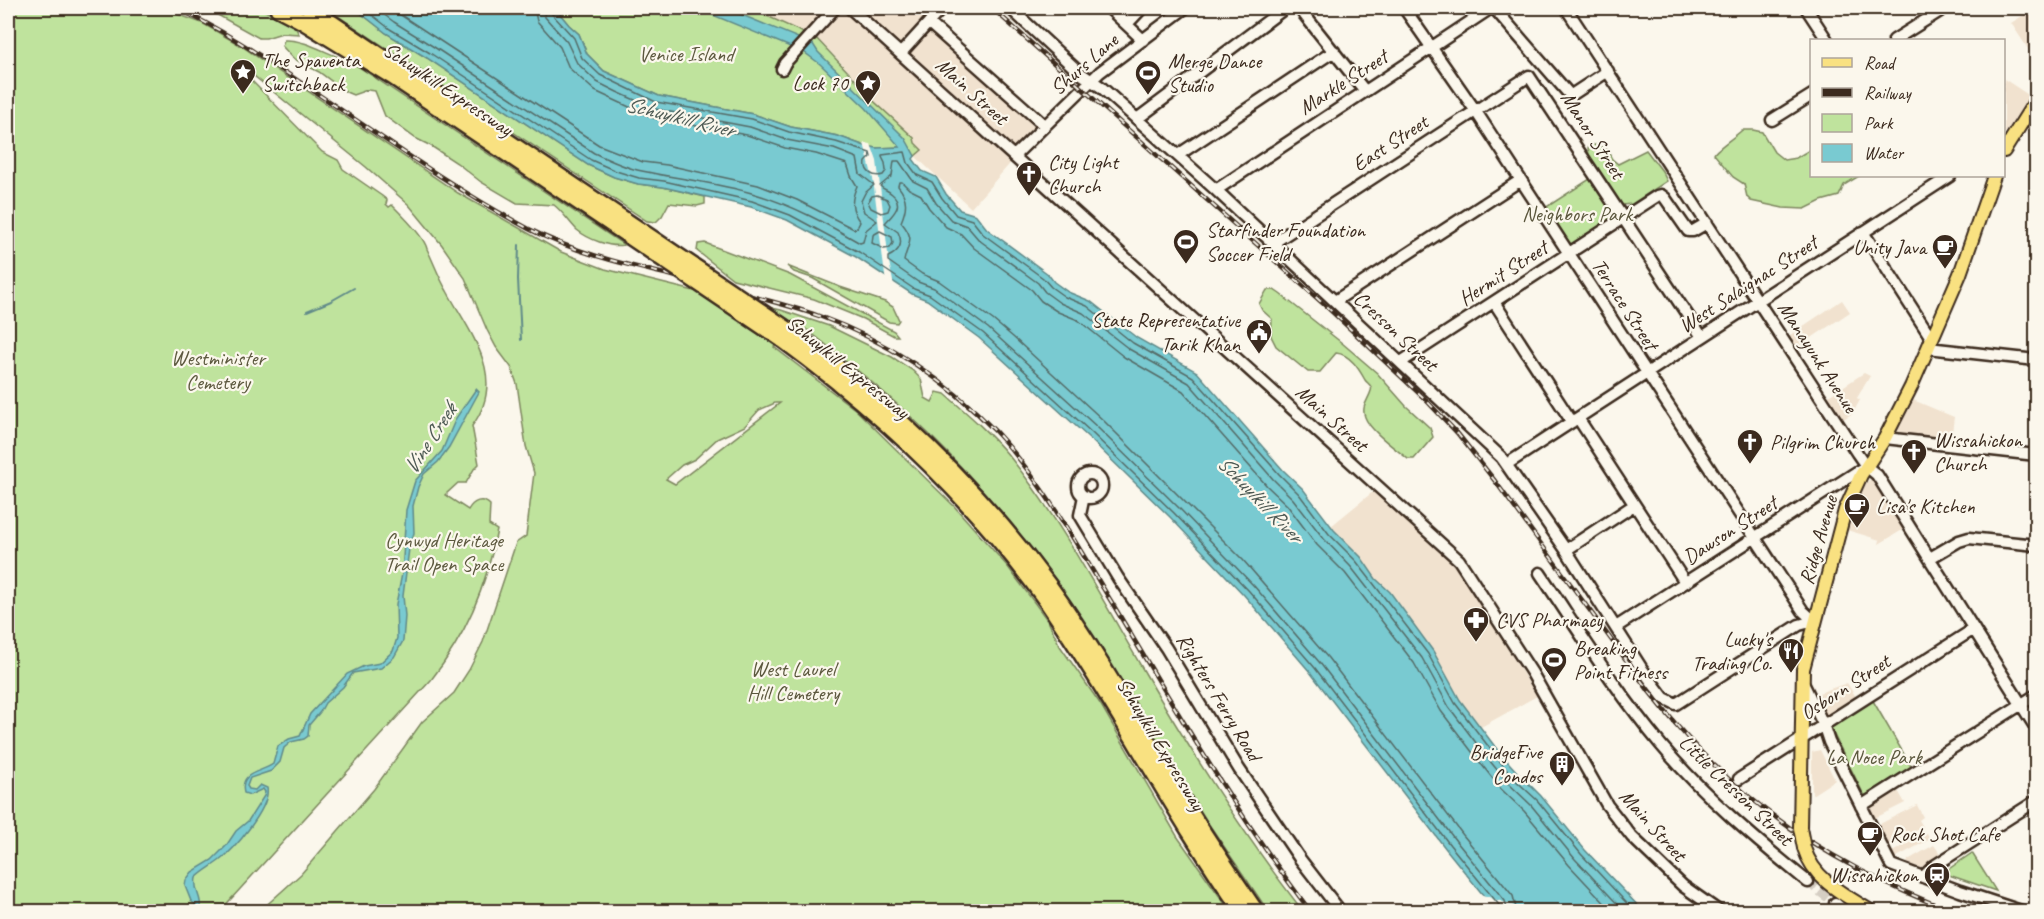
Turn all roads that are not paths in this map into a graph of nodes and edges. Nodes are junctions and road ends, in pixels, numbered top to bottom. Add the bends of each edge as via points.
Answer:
1 (278, 8) edge
2 (834, 8) edge
3 (850, 8) edge
4 (942, 8) edge
5 (1010, 8) edge
6 (1109, 8) edge
7 (1142, 8) edge
8 (1185, 8) edge
9 (1285, 8) edge
10 (1299, 8) edge
11 (1404, 8) edge
12 (1493, 8) edge
13 (1566, 8) edge
14 (1806, 8) edge
15 (1945, 8) edge
16 (306, 12) edge
17 (929, 23) junction
18 (1127, 24) junction
19 (1826, 39) edge
20 (1896, 39) edge
21 (1143, 40) junction
22 (1433, 46) junction
23 (1334, 51) junction
24 (901, 53) junction
25 (782, 69) dead end
26 (1608, 71) junction
27 (1529, 76) joint
28 (1091, 80) junction
29 (1365, 91) junction
30 (1810, 96) edge
31 (2037, 100) edge
32 (1475, 110) junction
33 (1137, 119) junction
34 (1772, 120) dead end
35 (1045, 126) junction
36 (2005, 148) edge
37 (1178, 155) junction
38 (1014, 156) junction
39 (1948, 177) edge
40 (1994, 177) edge
41 (1521, 180) junction
42 (1216, 190) junction
43 (1624, 218) junction
44 (1707, 223) junction
45 (1863, 232) junction
46 (1273, 243) junction
47 (1569, 253) junction
48 (1335, 301) junction
49 (1757, 301) junction
50 (1494, 302) junction
51 (785, 334) junction
52 (1702, 337) junction
53 (1930, 343) junction
54 (2037, 360) edge
55 (1401, 362) junction
56 (1647, 373) junction
57 (1575, 420) junction
58 (1885, 438) junction
59 (2037, 455) edge
60 (1508, 464) junction
61 (1866, 466) junction
62 (1084, 496) dead end
63 (1634, 505) junction
64 (1755, 537) junction
65 (2037, 545) edge
66 (1566, 550) junction
67 (1930, 558) junction
68 (1540, 573) dead end
69 (1685, 582) junction
70 (1814, 621) junction
71 (1616, 627) junction
72 (1974, 628) junction
73 (1802, 683) junction
74 (2037, 695) edge
75 (2022, 705) junction
76 (1823, 724) junction
77 (2037, 728) edge
78 (1802, 738) junction
79 (1738, 779) dead end
80 (2037, 801) edge
81 (1861, 806) junction
82 (1923, 877) junction
83 (1808, 882) tunnel mouth
84 (1835, 903) tunnel mouth
85 (1243, 912) edge
86 (1256, 912) edge
87 (1341, 912) edge
88 (1720, 912) edge
89 (1845, 912) edge
90 (1872, 912) edge
91 (2024, 912) edge

1 - 16 highway, Schuylkill Expressway
2 - 25 street
3 - 24 street, Main Street
4 - 17 street
5 - 28 street, Cresson Street
6 - 18 street
7 - 18 street
8 - 21 street, Shurs Lane
9 - 33 street
10 - 23 street
11 - 22 street, Terrace Street
12 - 22 street, Markle Street
12 - 26 street via 1570,95
13 - 26 street, Manayunk Avenue
14 - 19 street
15 - 20 street
16 - 51 highway, Schuylkill Expressway, bridge
17 - 24 street
17 - 35 street
18 - 21 street
21 - 28 street, Shurs Lane
22 - 29 street, Markle Street
22 - 32 street, Terrace Street
23 - 29 street
23 - 37 street
24 - 38 street, Main Street
26 - 44 street, Manayunk Avenue
27 - 32 street, East Street
27 - 43 street, Manor Street
28 - 33 street, Cresson Street
28 - 35 street, Shurs Lane
29 - 42 street, Markle Street
30 - 34 street
31 - 36 main road
32 - 41 street, Terrace Street
32 - 46 street, East Street
33 - 37 street, Cresson Street
35 - 38 street, Shurs Lane
37 - 42 street, Cresson Street
38 - 88 street, Main Street via 1459,560 1532,674 1607,805 1632,837 1683,886
39 - 45 street, West Salaignac Street
40 - 53 main road, Ridge Avenue via 1960,274
41 - 47 street, Terrace Street
41 - 48 street
42 - 46 street, Cresson Street
43 - 44 street, Hermit Street via 1661,195 1688,231
43 - 47 street, Hermit Street
43 - 52 street, Manor Street
44 - 49 street, Manayunk Avenue
45 - 49 street, West Salaignac Street
45 - 53 street
46 - 48 street, Cresson Street
47 - 50 street, Hermit Street
47 - 56 street, Terrace Street
48 - 55 street, Cresson Street
49 - 52 street, West Salaignac Street
49 - 61 street, Manayunk Avenue
50 - 55 street, Hermit Street
50 - 57 street
51 - 85 highway, Schuylkill Expressway via 901,435 955,489 1016,561 1071,637 1193,838
51 - 86 highway, Schuylkill Expressway via 868,391 921,439 1020,548 1076,624 1206,838
52 - 56 street, West Salaignac Street
53 - 54 street
53 - 58 main road, Ridge Avenue
55 - 60 street, Cresson Street
56 - 57 street, West Salaignac Street
56 - 64 street, Terrace Street
57 - 60 street, West Salaignac Street
57 - 63 street
58 - 59 street
58 - 61 main road, Ridge Avenue
60 - 66 street, Cresson Street
61 - 64 street, Dawson Street
61 - 67 street, Manayunk Avenue via 1877,475
61 - 70 main road, Ridge Avenue via 1845,510
62 - 87 street, Righters Ferry Road via 1080,515 1100,550 1154,627 1300,860
63 - 66 street
63 - 69 street
64 - 69 street, Dawson Street
64 - 70 street, Terrace Street
65 - 67 street via 1969,538
66 - 71 street, Cresson Street
67 - 72 street, Manayunk Avenue
68 - 83 street, Little Cresson Street via 1661,745 1717,805
69 - 71 street, Dawson Street
70 - 71 street, Cresson Street via 1799,625 1676,704 1667,701 1657,689
70 - 73 main road, Ridge Avenue
72 - 75 street, Manayunk Avenue
72 - 76 street, Osborn Street
73 - 76 street
73 - 78 main road, Ridge Avenue
74 - 75 street
75 - 77 street, Manayunk Avenue
75 - 81 street
76 - 78 street, Osborn Street
76 - 81 street
78 - 79 street, Osborn Street
78 - 90 main road, Ridge Avenue, bridge via 1800,828 1804,848 1823,880
80 - 82 street via 1934,866
81 - 82 street via 1891,865
82 - 91 street
84 - 89 street

